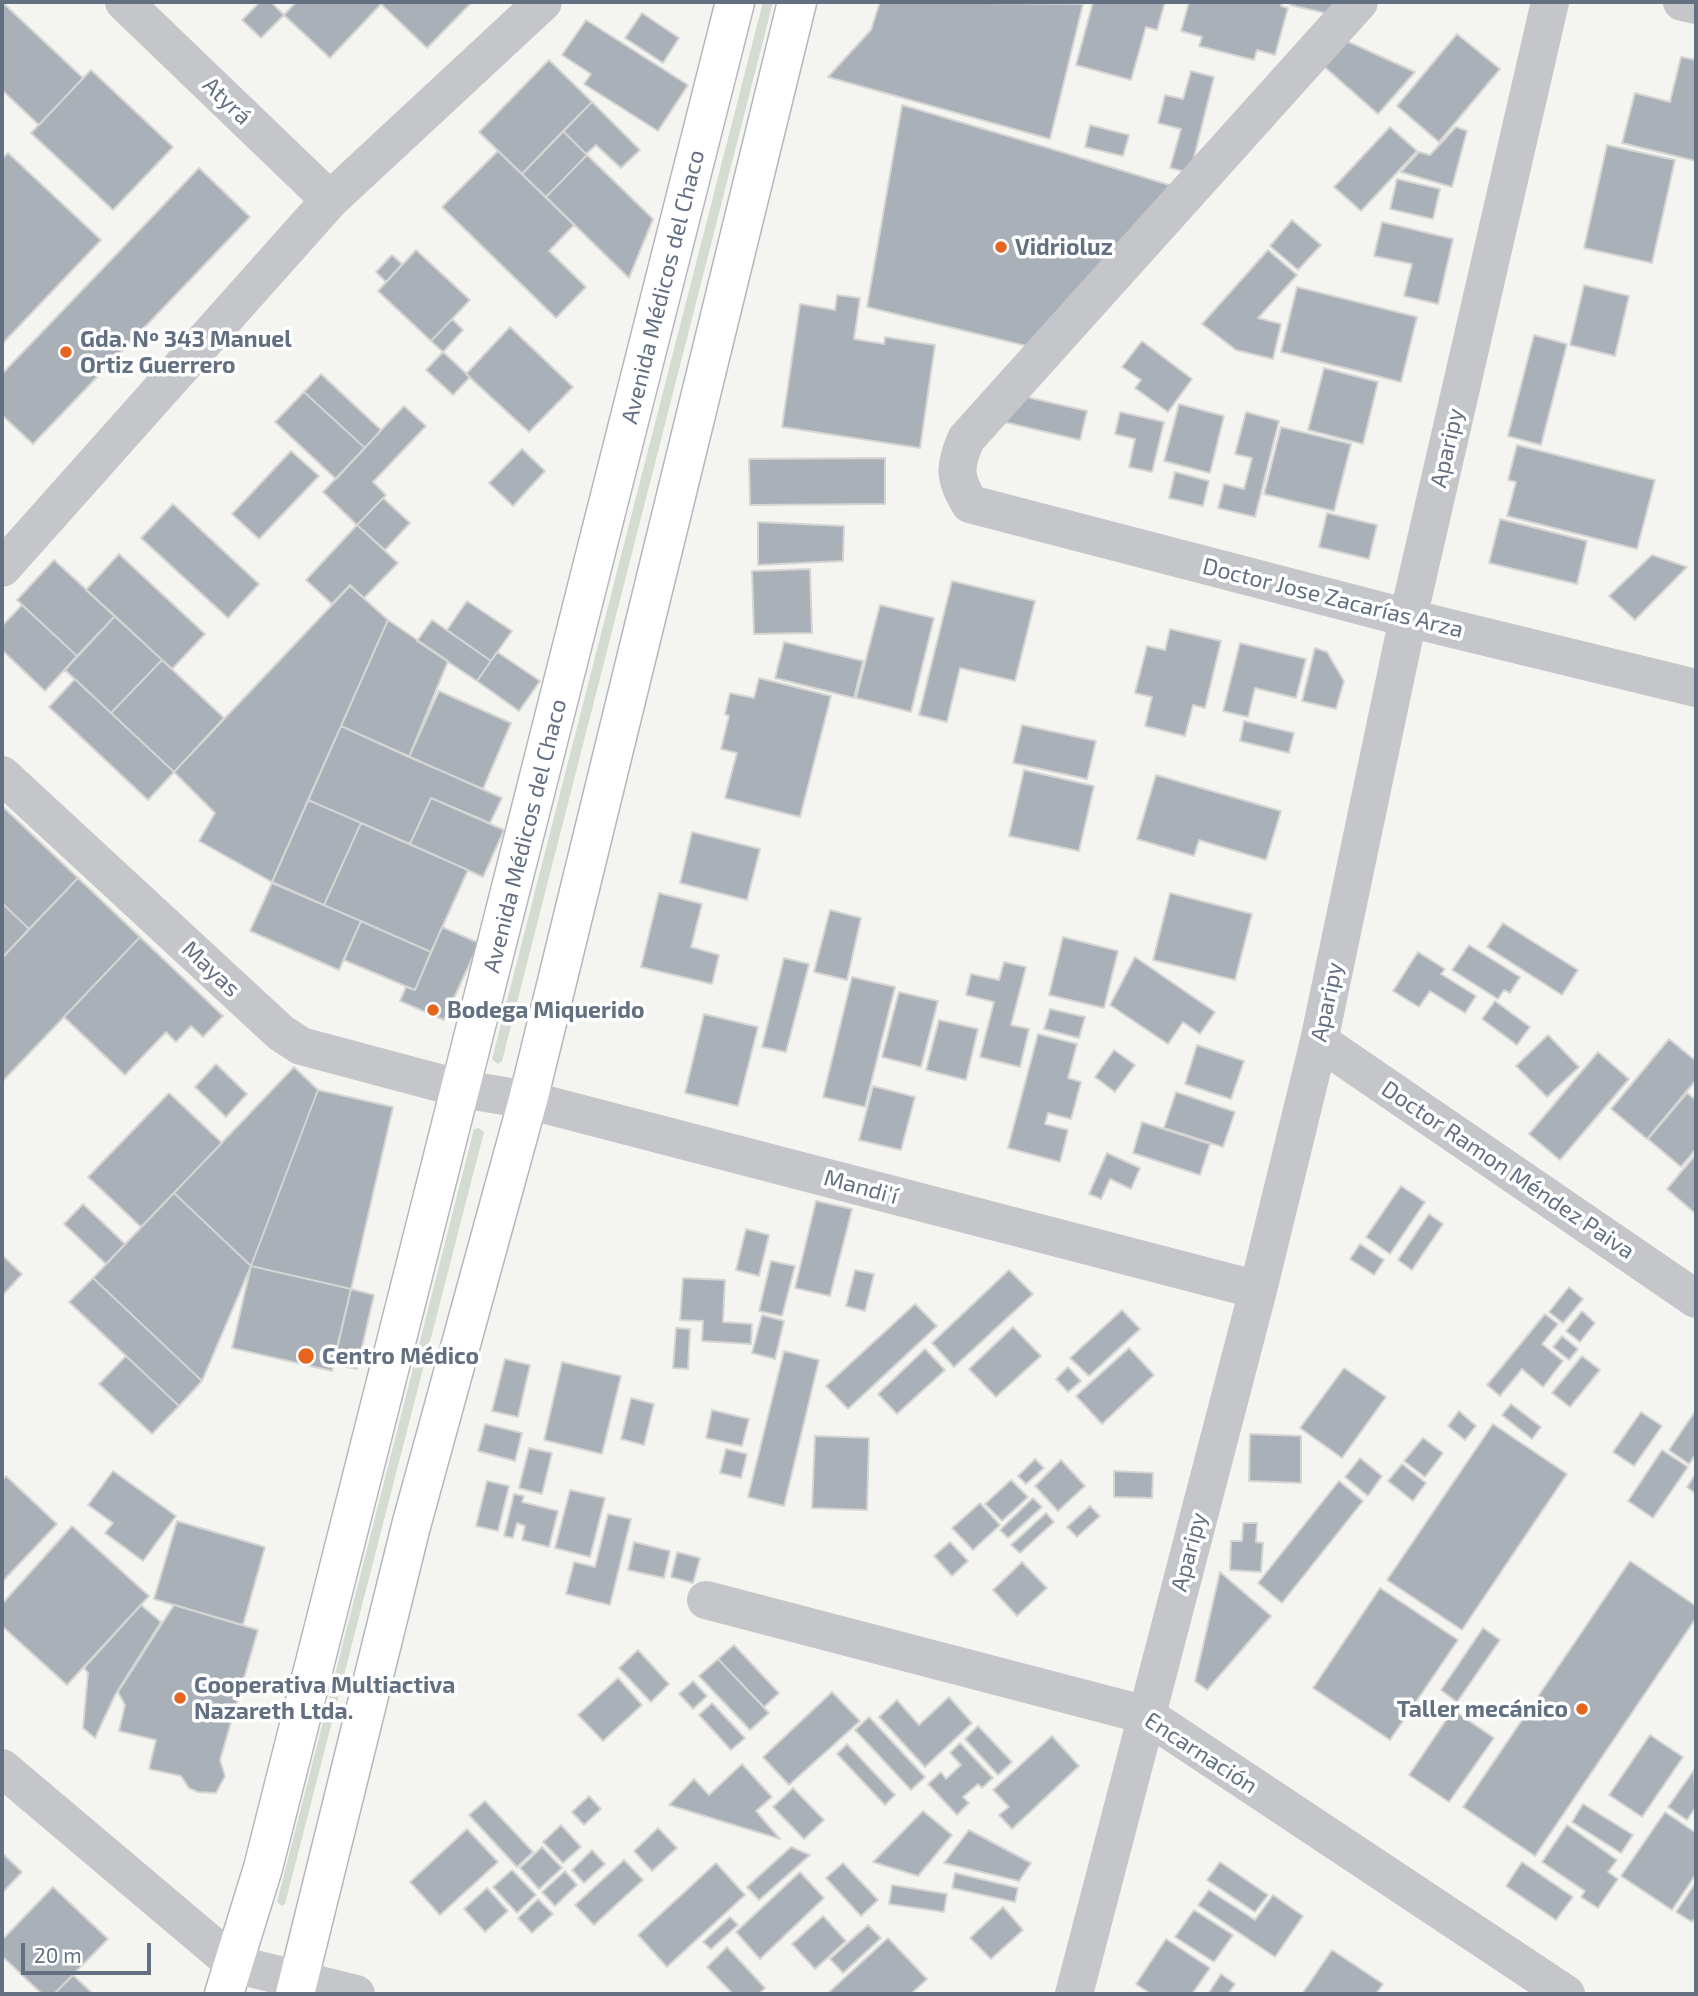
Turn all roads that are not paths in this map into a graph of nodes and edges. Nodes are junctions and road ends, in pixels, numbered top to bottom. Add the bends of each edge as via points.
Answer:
1 (124, 2) edge
2 (544, 2) edge
3 (735, 2) edge
4 (797, 2) edge
5 (1359, 2) edge
6 (1549, 2) edge
7 (1682, 2) edge
8 (1696, 5) edge
9 (330, 200) junction
10 (2, 568) edge
11 (1408, 618) junction
12 (1696, 688) edge
13 (2, 775) edge
14 (1319, 1041) junction
15 (462, 1089) junction
16 (528, 1100) junction
17 (1258, 1290) junction
18 (1696, 1299) edge
19 (706, 1600) dead end
20 (1146, 1715) junction
21 (2, 1768) edge
22 (229, 1979) edge
23 (297, 1987) edge
24 (356, 1994) edge
25 (1074, 1994) edge
26 (1566, 1994) edge

1 - 9 street, Atyrá
2 - 9 street
3 - 15 main road, Avenida Médicos del Chaco
4 - 16 main road
5 - 11 street, Doctor Jose Zacarías Arza via 966,439 957,460 958,485 970,504
6 - 11 street, Aparipy
7 - 8 street
9 - 10 street
11 - 12 street, Doctor Jose Zacarías Arza
11 - 14 street, Aparipy
13 - 15 street, Mayas via 281,1033 301,1046
14 - 17 street, Aparipy
14 - 18 street, Doctor Ramon Méndez Paiva
15 - 16 street, Mandi'í
15 - 22 main road, Avenida Médicos del Chaco via 263,1868
16 - 17 street, Mandi'í
16 - 23 main road via 411,1525
17 - 20 street, Aparipy
19 - 20 street, Encarnación
20 - 25 street, Aparipy
20 - 26 street, Encarnación
21 - 22 street
22 - 23 street
23 - 24 street

